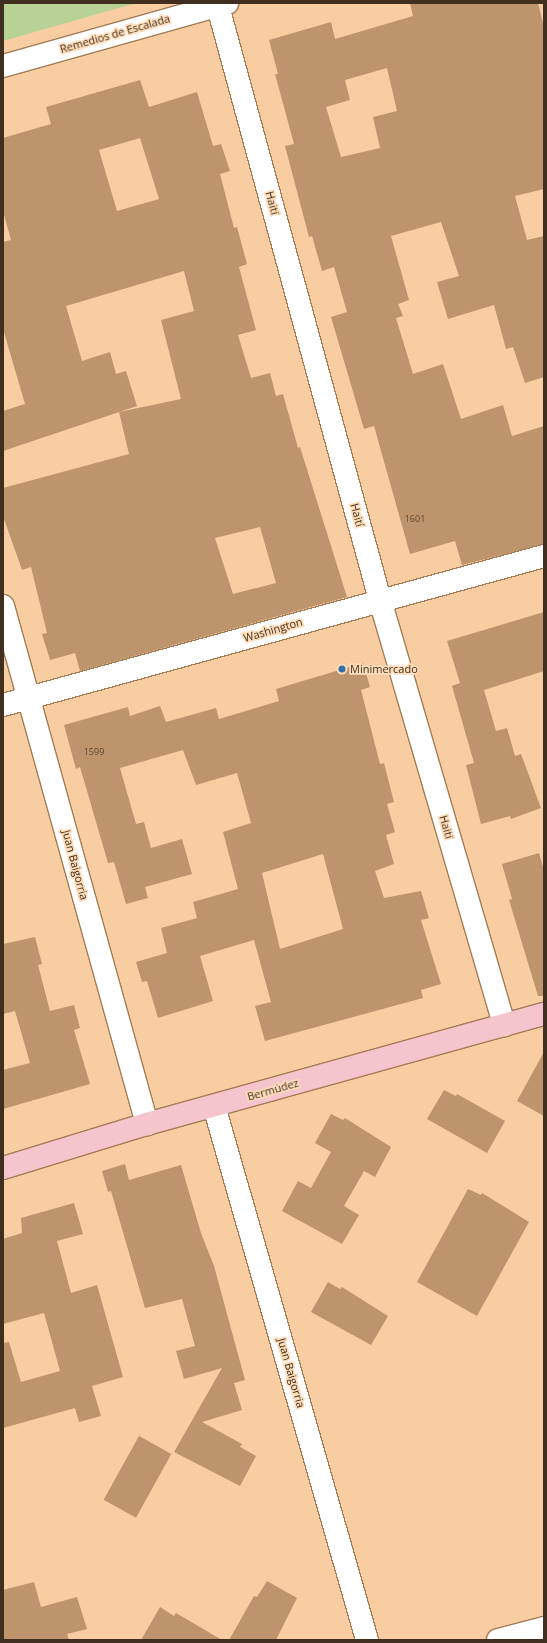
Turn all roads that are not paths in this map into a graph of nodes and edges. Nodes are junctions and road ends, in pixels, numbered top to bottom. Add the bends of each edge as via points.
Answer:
1 (221, 4) edge
2 (3, 66) edge
3 (544, 556) edge
4 (380, 600) junction
5 (3, 606) edge
6 (29, 698) junction
7 (3, 705) edge
8 (544, 1014) edge
9 (504, 1025) junction
10 (214, 1106) junction
11 (147, 1124) junction
12 (3, 1168) edge
13 (544, 1628) edge
14 (367, 1640) edge
15 (498, 1640) edge

1 - 2 street, Remedios de Escalada
1 - 4 street, Haití
3 - 4 street, Washington
4 - 6 street, Washington
4 - 9 street, Haití
5 - 6 street, Juan Baigorria
6 - 7 street, Washington
6 - 11 street, Juan Baigorria
8 - 9 main road, Bermúdez
9 - 10 main road, Bermúdez
10 - 11 main road, Bermúdez
10 - 14 street, Juan Baigorria
11 - 12 main road, Bermúdez
13 - 15 street

